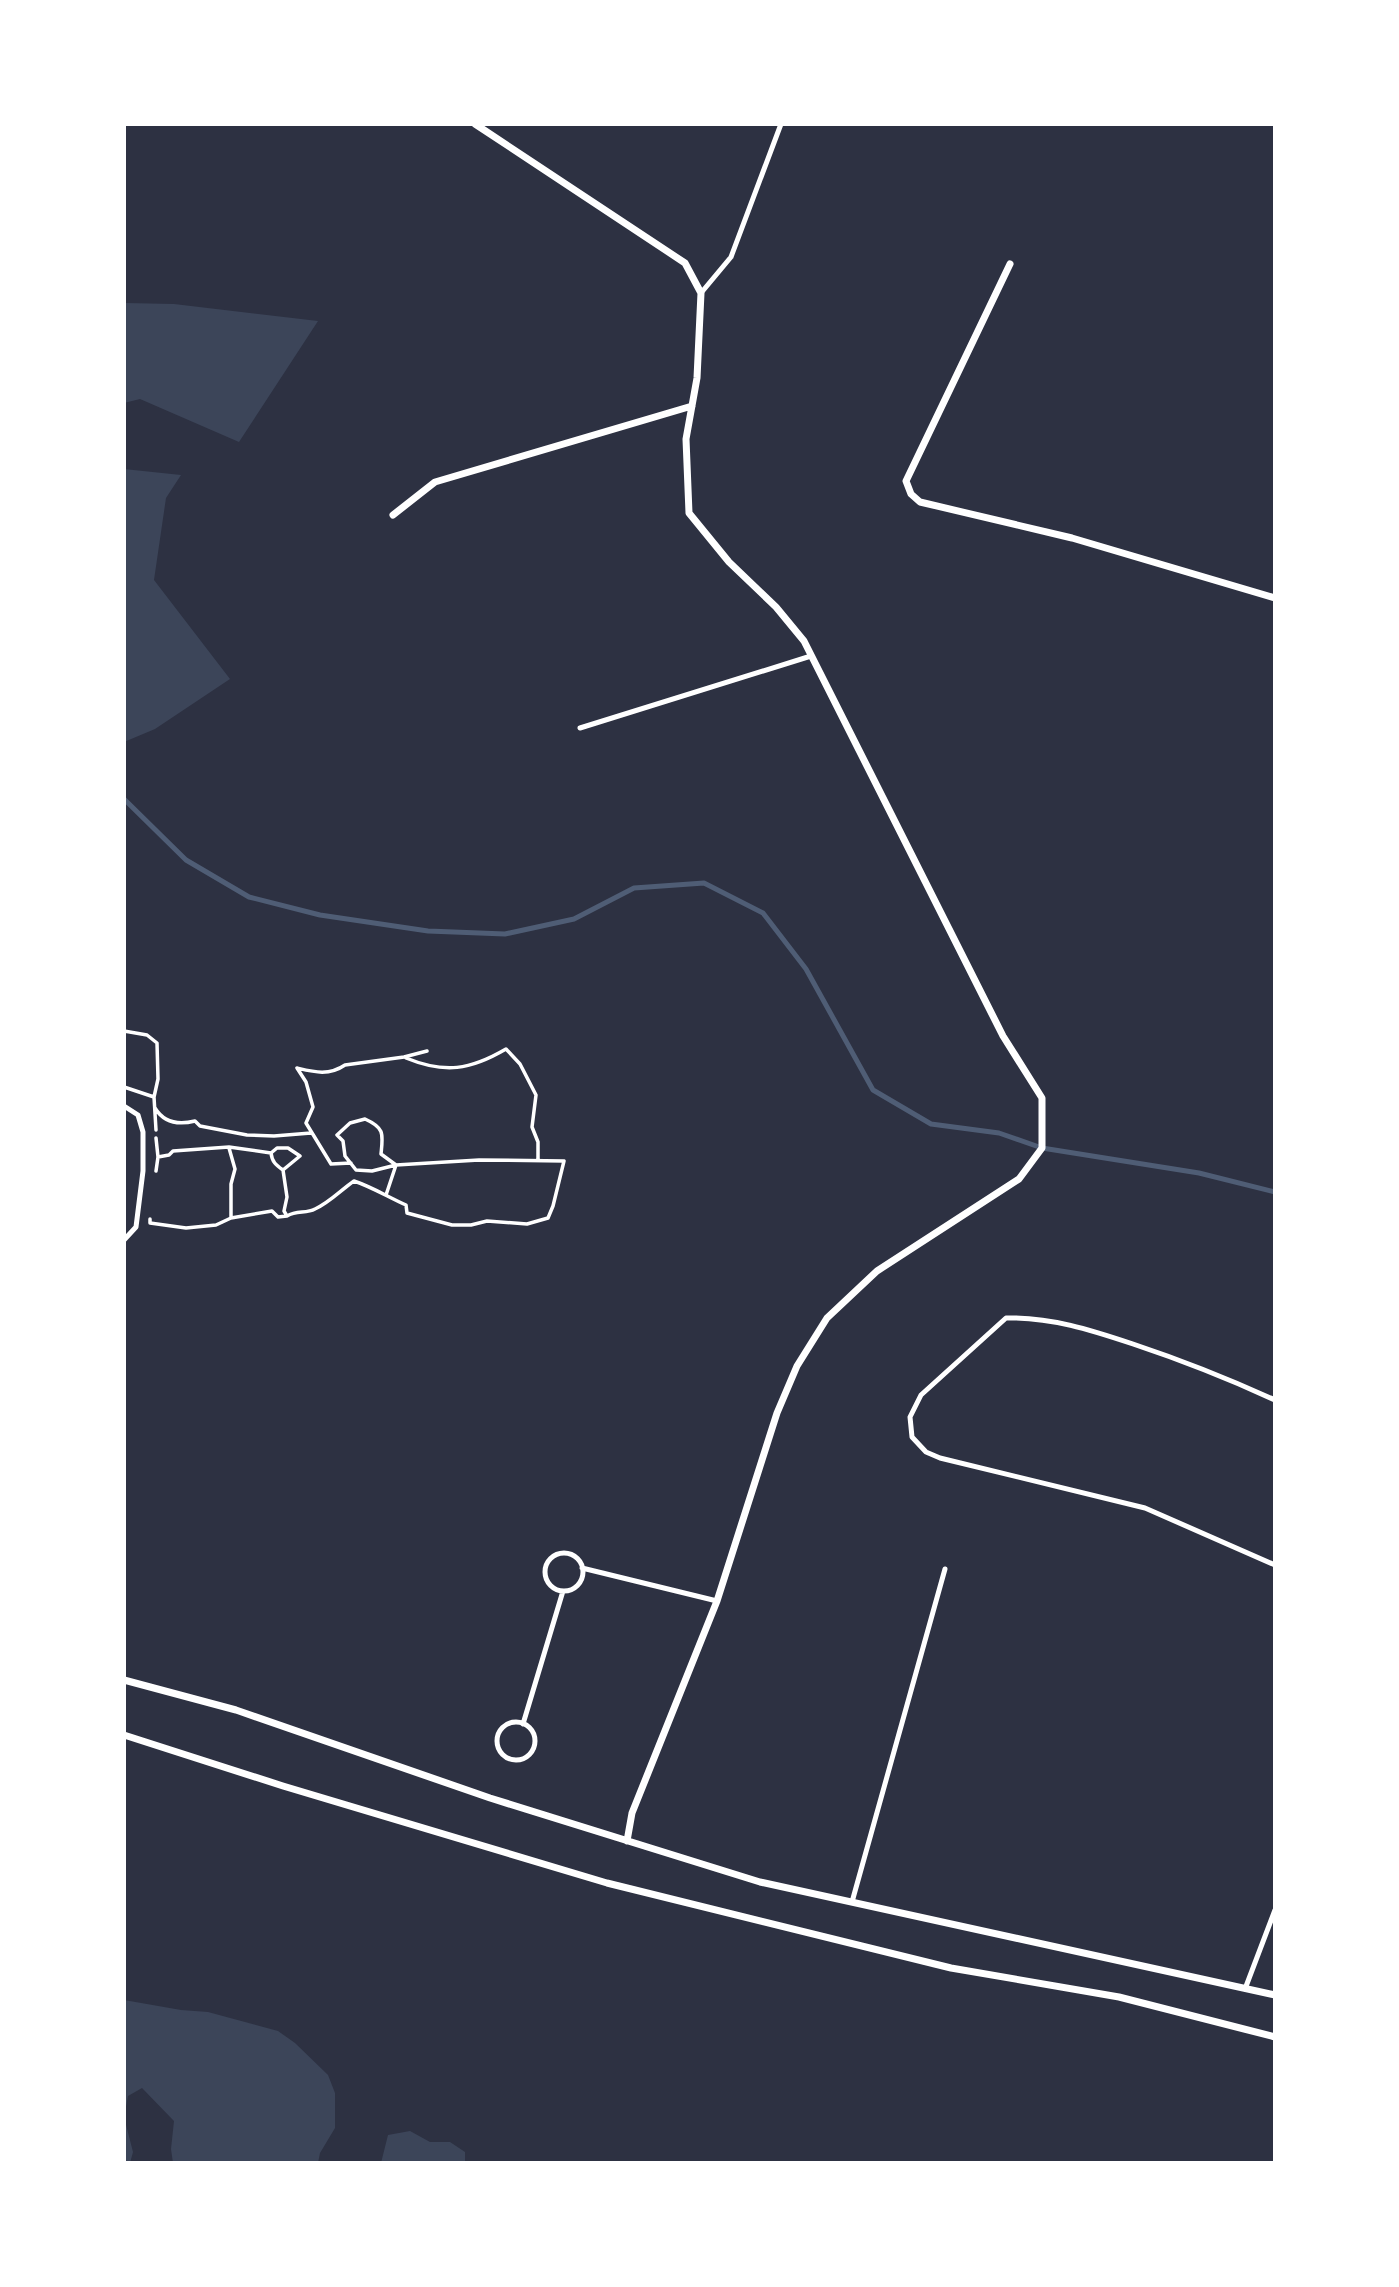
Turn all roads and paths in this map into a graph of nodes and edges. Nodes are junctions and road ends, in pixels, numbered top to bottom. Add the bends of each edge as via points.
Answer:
1 (475, 124) edge
2 (781, 124) edge
3 (1010, 264) dead end
4 (701, 293) junction
5 (692, 406) junction
6 (393, 515) dead end
7 (1275, 598) edge
8 (811, 656) junction
9 (580, 728) dead end
10 (124, 1031) edge
11 (426, 1051) dead end
12 (404, 1057) junction
13 (124, 1087) edge
14 (124, 1106) edge
15 (155, 1108) dead end
16 (311, 1133) junction
17 (229, 1147) junction
18 (271, 1153) junction
19 (538, 1160) junction
20 (351, 1163) junction
21 (397, 1164) junction
22 (283, 1170) junction
23 (155, 1173) dead end
24 (386, 1195) junction
25 (149, 1216) dead end
26 (287, 1216) junction
27 (231, 1218) junction
28 (124, 1240) edge
29 (1275, 1400) edge
30 (1275, 1565) edge
31 (582, 1568) junction
32 (945, 1569) dead end
33 (563, 1591) junction
34 (717, 1601) junction
35 (124, 1680) edge
36 (523, 1724) junction
37 (124, 1735) edge
38 (627, 1841) junction
39 (852, 1902) junction
40 (1275, 1910) edge
41 (1245, 1989) junction
42 (1275, 1995) edge
43 (1275, 2037) edge

1 - 4 street via 685,263
2 - 4 lane via 731,257
3 - 7 street via 906,481 911,494 920,502 1072,538
4 - 5 street
5 - 6 street via 435,482
5 - 8 street via 685,439 689,513 729,562 776,607
8 - 9 lane
8 - 34 street via 1003,1036 1042,1098 1042,1148 1019,1179 877,1271 827,1318 797,1366 777,1413
10 - 13 path via 147,1035 158,1043 159,1054 154,1097
11 - 12 path
12 - 16 path via 321,1073 297,1068 313,1107 306,1123
12 - 19 path via 427,1067 448,1069 470,1066 506,1049 520,1063 536,1095 532,1127
14 - 28 lane via 138,1115 143,1132 143,1171 136,1227
15 - 16 path via 161,1118 182,1124 195,1121 200,1126 247,1135
16 - 20 path via 331,1164
17 - 18 path
17 - 23 path via 173,1151 158,1157
17 - 27 path via 235,1168
18 - 22 path
18 - 22 path via 288,1148 300,1156
19 - 21 path
19 - 24 path via 564,1160 548,1217 527,1224 431,1221 407,1213 406,1205
20 - 21 path via 356,1170 372,1171
20 - 21 path via 337,1135 350,1123 365,1119 383,1134 382,1154
21 - 24 path
22 - 26 path
24 - 26 path via 354,1181 311,1212
25 - 27 path via 150,1223 186,1228 216,1225
26 - 27 path via 278,1217 272,1211
29 - 30 lane via 1077,1325 1033,1317 1006,1318 921,1395 910,1417 912,1437 926,1452 940,1458 1145,1508
31 - 33 lane via 576,1587
31 - 33 lane via 568,1554 549,1560 546,1580
31 - 34 lane
32 - 39 lane
33 - 36 lane
34 - 38 street via 632,1813
35 - 38 street via 236,1710
36 - 36 lane via 508,1724 498,1736 497,1744 506,1757 521,1760 533,1750 534,1735
37 - 43 street via 607,1883 951,1968 1119,1997
38 - 39 street via 760,1882
39 - 41 street
40 - 41 lane
41 - 42 street

